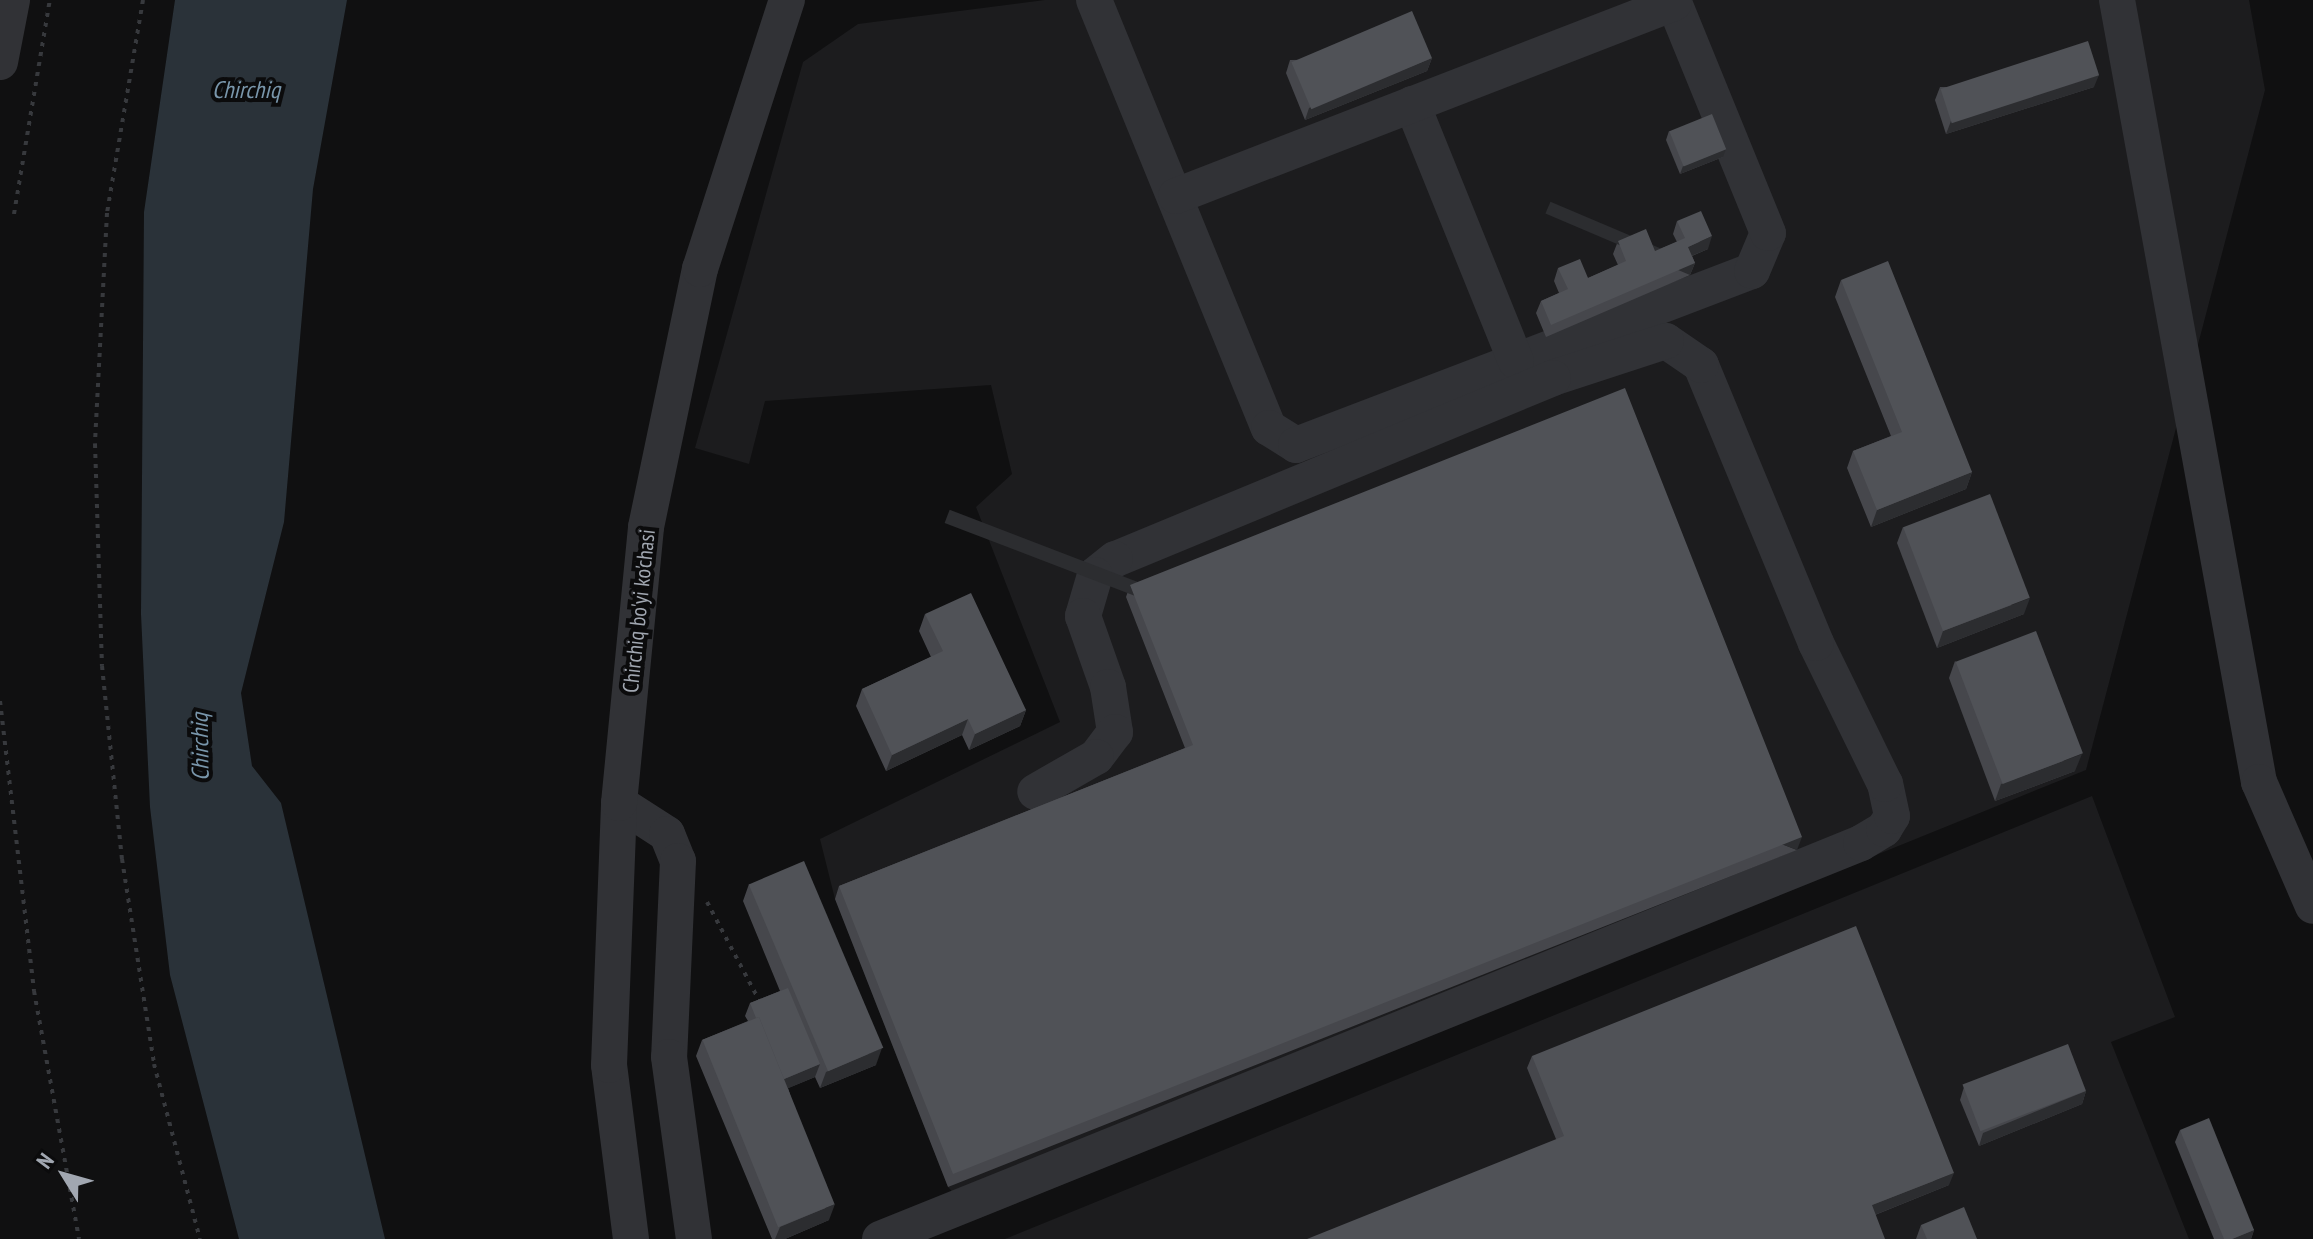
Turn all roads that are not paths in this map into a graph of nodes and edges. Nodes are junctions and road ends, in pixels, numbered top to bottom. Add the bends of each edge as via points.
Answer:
1 (12, 0) edge
2 (787, 0) edge
3 (1094, 0) edge
4 (2117, 0) edge
5 (1674, 1) edge
6 (0, 62) edge
7 (1412, 104) junction
8 (1176, 196) junction
9 (1516, 361) junction
10 (1035, 792) dead end
11 (619, 803) junction
12 (2313, 906) edge
13 (631, 1239) edge
14 (694, 1239) edge
15 (880, 1239) edge

1 - 6 street
2 - 11 street, Chirchiq bo'yi ko'chasi via 700,269 671,396 646,527
3 - 8 street
4 - 12 street via 2259,782
5 - 7 street
5 - 9 street via 1768,233 1752,271
7 - 8 street
7 - 9 street
8 - 9 street via 1269,428 1296,445
10 - 15 street via 1096,757 1115,732 1108,687 1083,616 1095,575 1115,559 1553,378 1666,341 1701,365 1816,643 1885,784 1892,816 1884,829 1861,843
11 - 13 street, Chirchiq bo'yi ko'chasi via 609,1065
11 - 14 street via 667,834 678,861 669,1057

